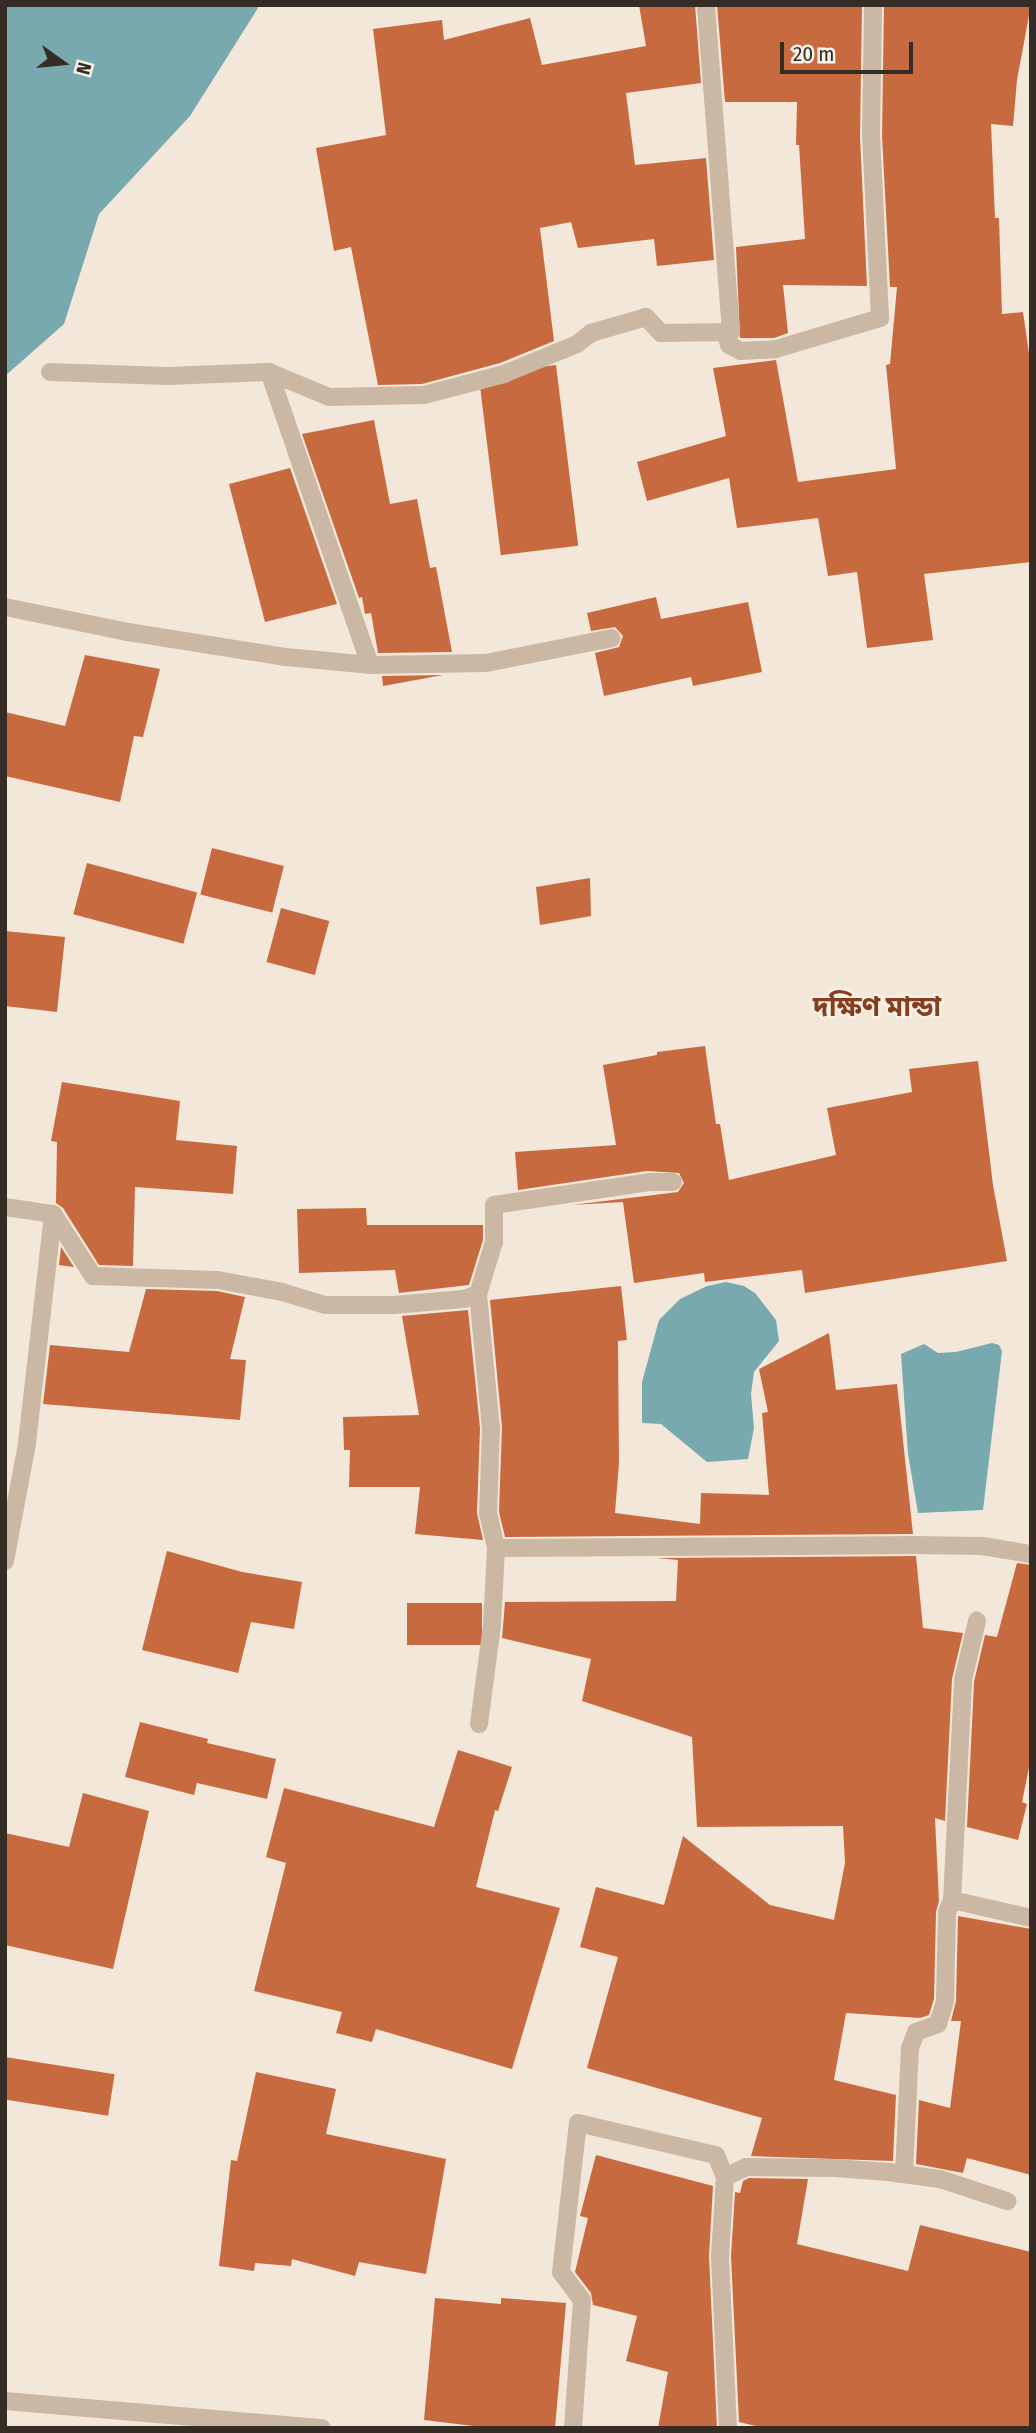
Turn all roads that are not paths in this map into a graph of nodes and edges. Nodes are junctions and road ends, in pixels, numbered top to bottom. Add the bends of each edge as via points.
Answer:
1 (706, 5) edge
2 (873, 5) edge
3 (726, 334) junction
4 (50, 372) dead end
5 (269, 372) junction
6 (5, 607) edge
7 (612, 638) dead end
8 (370, 665) junction
9 (673, 1182) dead end
10 (5, 1207) edge
11 (53, 1214) junction
12 (478, 1294) junction
13 (496, 1548) junction
14 (1031, 1554) edge
15 (5, 1561) edge
16 (977, 1620) dead end
17 (479, 1724) dead end
18 (952, 1900) junction
19 (1031, 1918) edge
20 (904, 2174) junction
21 (725, 2177) junction
22 (1007, 2201) dead end
23 (5, 2400) edge
24 (322, 2428) edge
25 (573, 2428) edge
26 (728, 2428) edge

1 - 3 street via 730,310 730,332
2 - 3 street via 871,136 880,318 776,349 741,351 729,345
3 - 5 street via 661,332 646,317 591,333 577,344 504,374 424,395 330,397
4 - 5 street via 167,376
5 - 8 street
6 - 8 street via 286,657
7 - 8 street via 486,663
9 - 12 street via 649,1181 494,1205 494,1242
10 - 11 street
11 - 12 street via 93,1276 218,1280 325,1305 393,1305
11 - 15 street via 27,1443
12 - 13 street via 491,1428 488,1513
13 - 14 street via 915,1545 982,1546
13 - 17 street
16 - 18 street via 963,1680
18 - 19 street
18 - 20 street via 947,1912 945,2001 938,2024 916,2032 910,2048
20 - 21 street via 746,2167
20 - 22 street via 940,2179
21 - 25 street via 716,2155 578,2123 561,2272 582,2301
21 - 26 street via 720,2256
23 - 24 street

